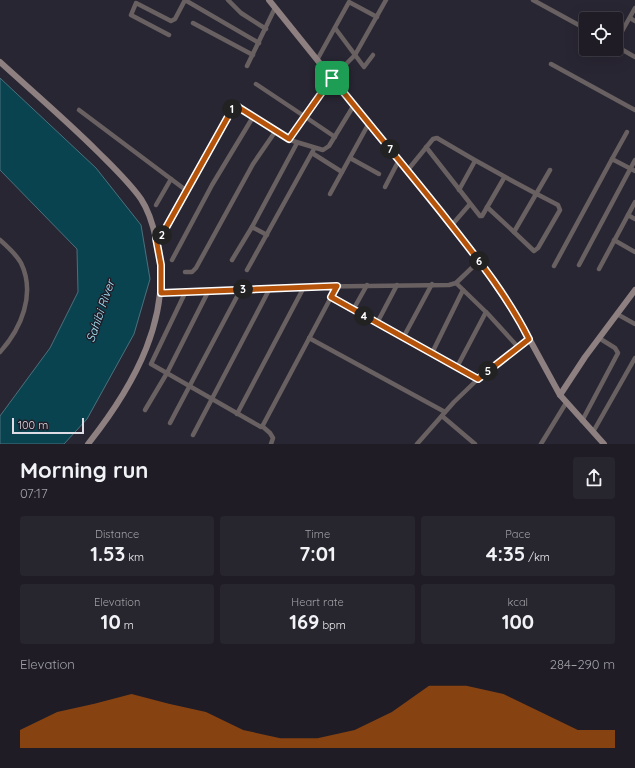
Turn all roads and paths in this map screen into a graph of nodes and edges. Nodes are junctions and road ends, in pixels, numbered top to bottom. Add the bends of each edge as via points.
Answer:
1 (228, 0) edge
2 (268, 0) edge
3 (386, 0) edge
4 (533, 0) edge
5 (135, 2) edge
6 (275, 8) junction
7 (635, 8) edge
8 (377, 17) junction
9 (630, 18) junction
10 (635, 21) edge
11 (193, 23) dead end
12 (579, 24) edge
13 (335, 28) junction
14 (266, 29) junction
15 (623, 30) edge
16 (169, 35) dead end
17 (259, 43) junction
18 (623, 50) edge
19 (253, 55) junction
20 (355, 55) junction
21 (373, 55) dead end
22 (635, 57) edge
23 (317, 60) junction
24 (0, 62) edge
25 (551, 64) dead end
26 (247, 66) dead end
27 (332, 78) junction
28 (256, 84) dead end
29 (354, 105) junction
30 (79, 110) dead end
31 (635, 110) edge
32 (304, 116) junction
33 (253, 117) junction
34 (369, 123) junction
35 (275, 131) junction
36 (627, 132) dead end
37 (335, 137) junction
38 (289, 139) junction
39 (297, 143) junction
40 (426, 147) junction
41 (313, 151) junction
42 (350, 158) junction
43 (612, 159) junction
44 (399, 160) junction
45 (635, 160) edge
46 (475, 161) junction
47 (633, 169) edge
48 (407, 170) junction
49 (550, 170) dead end
50 (342, 172) junction
51 (378, 174) dead end
52 (504, 178) junction
53 (171, 180) junction
54 (385, 187) dead end
55 (459, 190) junction
56 (187, 191) junction
57 (330, 194) dead end
58 (537, 194) junction
59 (635, 202) edge
60 (470, 204) junction
61 (156, 205) dead end
62 (487, 207) junction
63 (628, 215) junction
64 (635, 219) edge
65 (451, 226) junction
66 (252, 227) junction
67 (514, 232) junction
68 (267, 235) junction
69 (156, 238) junction
70 (0, 240) edge
71 (614, 240) junction
72 (635, 252) edge
73 (172, 260) dead end
74 (232, 260) dead end
75 (479, 261) junction
76 (579, 265) dead end
77 (554, 266) dead end
78 (599, 268) dead end
79 (247, 270) dead end
80 (185, 272) dead end
81 (456, 283) junction
82 (432, 284) junction
83 (367, 285) junction
84 (397, 285) junction
85 (337, 286) junction
86 (304, 287) junction
87 (270, 288) junction
88 (241, 289) junction
89 (209, 290) junction
90 (463, 290) junction
91 (635, 290) edge
92 (186, 291) junction
93 (161, 293) junction
94 (331, 297) junction
95 (354, 310) junction
96 (486, 312) junction
97 (617, 314) junction
98 (378, 323) junction
99 (635, 324) edge
100 (309, 338) junction
101 (403, 338) junction
102 (599, 338) junction
103 (529, 339) junction
104 (518, 347) junction
105 (0, 352) edge
106 (432, 354) junction
107 (635, 358) edge
108 (457, 367) junction
109 (167, 373) junction
110 (478, 379) junction
111 (189, 385) junction
112 (560, 395) junction
113 (212, 400) junction
114 (566, 403) junction
115 (145, 410) dead end
116 (237, 414) junction
117 (444, 414) junction
118 (582, 421) junction
119 (170, 423) dead end
120 (262, 426) junction
121 (594, 432) junction
122 (194, 435) dead end
123 (88, 444) edge
124 (271, 444) edge
125 (417, 444) edge
126 (475, 444) edge
127 (541, 444) edge
128 (604, 444) edge

1 - 14 street via 241,13
2 - 6 street
3 - 8 street
4 - 12 street
5 - 16 street via 131,14
5 - 17 street via 171,20 175,19 185,0
6 - 14 street
6 - 23 street
7 - 9 street
8 - 13 street via 349,2
8 - 20 street
9 - 10 street
9 - 15 street
11 - 19 street
13 - 20 street
13 - 23 street
14 - 17 street
17 - 19 street
18 - 22 street
19 - 26 street
20 - 21 street via 364,67
20 - 27 street
23 - 27 street
24 - 69 street via 68,122 132,187 146,209
25 - 31 street
27 - 29 street
27 - 32 street
28 - 32 street
29 - 34 street
29 - 37 street
30 - 53 street
32 - 37 street
32 - 38 street
33 - 35 street
33 - 56 street via 234,106
33 - 73 street via 212,185
34 - 42 street
34 - 44 street
35 - 38 street
35 - 80 street via 253,164 196,268 192,272
36 - 43 street
37 - 41 street via 325,150
38 - 39 street
39 - 41 street
39 - 66 street
40 - 46 street via 437,138
40 - 48 street
40 - 55 street
41 - 50 street
41 - 68 street
42 - 50 street
42 - 51 street
43 - 47 street
43 - 77 street
44 - 48 street
44 - 54 street
45 - 47 street
46 - 52 street
46 - 55 street
47 - 76 street
48 - 65 street
49 - 58 street
50 - 57 street
52 - 58 street
52 - 62 street
53 - 56 street
53 - 61 street
55 - 60 street
56 - 69 street via 163,233
58 - 67 street
58 - 67 street via 560,208 538,248 532,250
59 - 63 street
60 - 62 street via 481,216
60 - 65 street
62 - 67 street
63 - 64 street
63 - 71 street
65 - 75 street
66 - 68 street
66 - 74 street
68 - 79 street
69 - 93 street via 161,265
70 - 105 street via 20,263 26,276 27,294 19,324
71 - 72 street
71 - 78 street
75 - 81 street
75 - 103 street via 503,294
81 - 82 street
81 - 90 street
82 - 84 street
82 - 101 street
83 - 84 street
83 - 85 street
83 - 95 street
84 - 98 street
85 - 86 street
85 - 94 street
86 - 87 street
86 - 116 street
87 - 88 street
87 - 113 street
88 - 89 street
88 - 111 street
89 - 92 street
89 - 109 street
90 - 96 street
90 - 106 street
91 - 97 street
92 - 93 street
92 - 109 street via 151,362
93 - 123 street via 154,328 140,362 115,408
94 - 95 street
94 - 100 street
95 - 98 street
96 - 104 street
96 - 108 street
97 - 99 street
97 - 102 street
98 - 101 street
100 - 117 street
100 - 120 street
101 - 106 street
102 - 112 street
102 - 118 street via 615,348 618,353
103 - 104 street
103 - 112 street
104 - 110 street
106 - 108 street
107 - 121 street
108 - 110 street
109 - 111 street
109 - 115 street
110 - 117 street
111 - 113 street
111 - 119 street
112 - 114 street
113 - 116 street
113 - 122 street
114 - 118 street
114 - 127 street
116 - 120 street
117 - 125 street
117 - 126 street
118 - 121 street
120 - 124 street via 273,438
121 - 128 street

